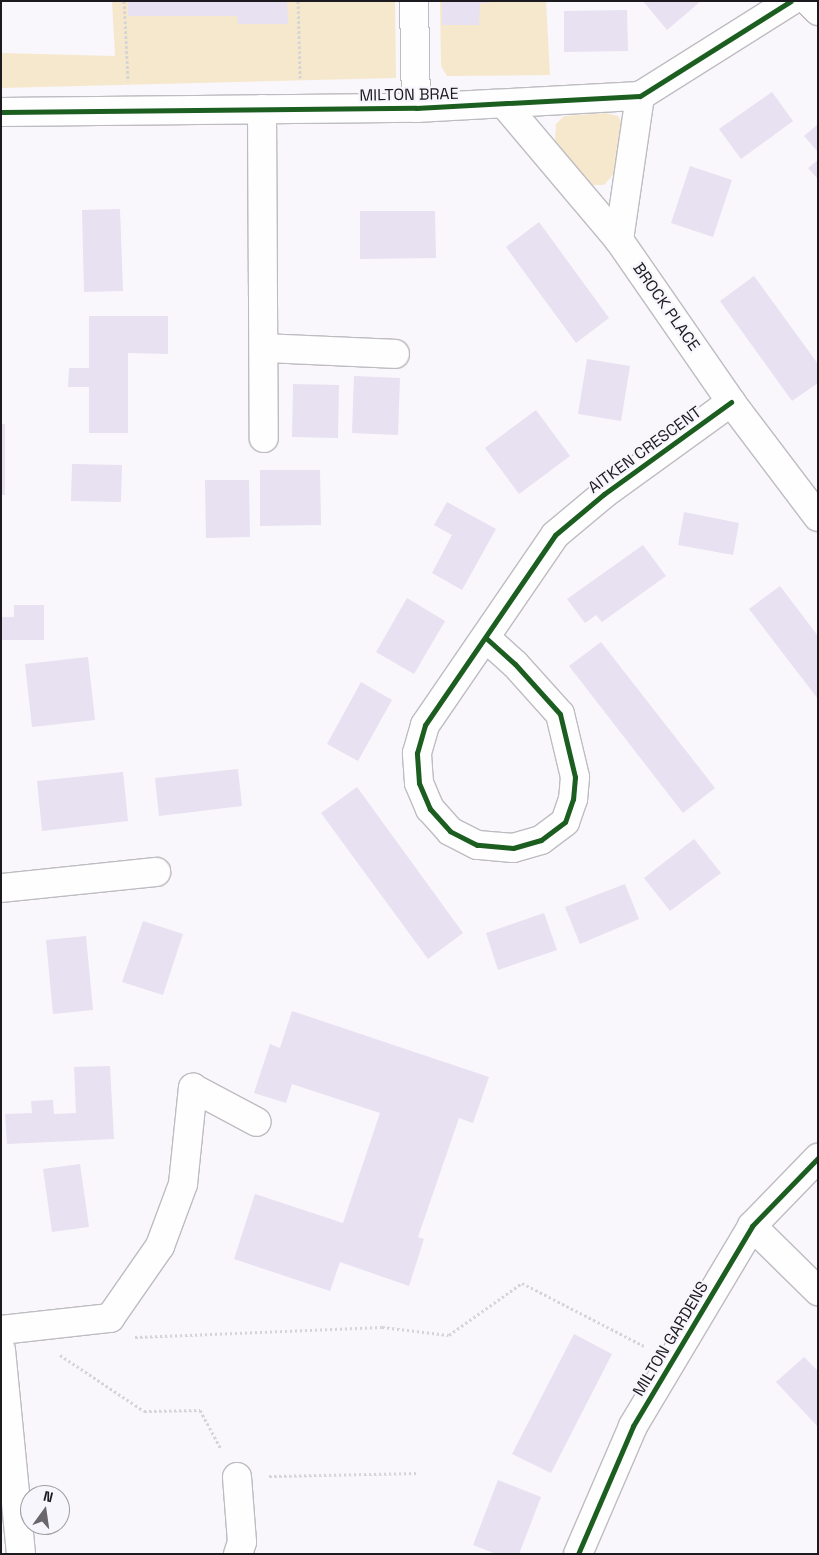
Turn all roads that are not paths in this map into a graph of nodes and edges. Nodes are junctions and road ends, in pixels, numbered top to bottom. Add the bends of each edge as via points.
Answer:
1 (414, 1) edge
2 (791, 1) edge
3 (808, 1) edge
4 (818, 11) edge
5 (640, 96) junction
6 (505, 105) junction
7 (416, 108) junction
8 (262, 109) junction
9 (1, 112) edge
10 (619, 240) junction
11 (264, 348) junction
12 (395, 354) dead end
13 (731, 402) junction
14 (264, 438) dead end
15 (818, 517) edge
16 (486, 638) junction
17 (156, 872) dead end
18 (1, 888) edge
19 (257, 1122) dead end
20 (818, 1158) edge
21 (752, 1226) junction
22 (818, 1291) edge
23 (1, 1330) edge
24 (1, 1350) edge
25 (237, 1477) road end
26 (21, 1554) edge
27 (238, 1554) edge
28 (578, 1554) edge

1 - 7 street
2 - 5 street, MILTON BRAE
3 - 4 street
5 - 6 street, MILTON BRAE
5 - 10 street
6 - 7 street, MILTON BRAE
6 - 10 street, BROCK PLACE
7 - 8 street, MILTON BRAE
8 - 9 street, MILTON BRAE
8 - 11 street
10 - 13 street, BROCK PLACE
11 - 12 street
11 - 14 street
13 - 15 street, BROCK PLACE
13 - 16 street, AITKEN CRESCENT via 604,494 555,535
16 - 16 street, AITKEN CRESCENT via 515,664 560,714 574,778 574,799 565,822 541,840 513,848 476,845 450,831 430,809 419,783 417,753 426,725
17 - 18 street
19 - 23 street via 193,1088 183,1184 160,1246 110,1318
20 - 21 street, MILTON GARDENS
21 - 22 street
21 - 28 street, MILTON GARDENS via 634,1426
24 - 26 street
25 - 27 street via 242,1542

